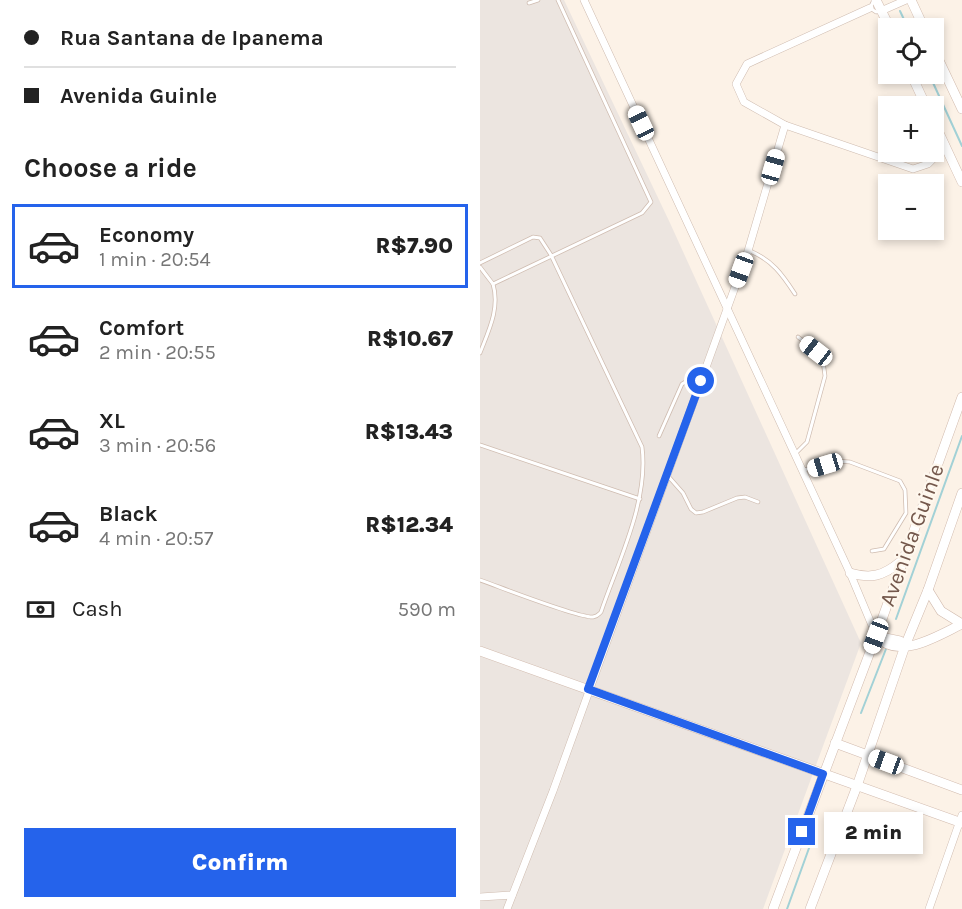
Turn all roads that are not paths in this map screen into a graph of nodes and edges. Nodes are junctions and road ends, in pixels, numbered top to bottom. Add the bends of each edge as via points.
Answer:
1 (538, 0) edge
2 (558, 0) edge
3 (584, 0) edge
4 (875, 0) edge
5 (908, 0) edge
6 (530, 3) dead end
7 (870, 8) junction
8 (881, 11) junction
9 (885, 18) edge
10 (918, 18) edge
11 (944, 71) edge
12 (962, 109) edge
13 (785, 125) junction
14 (945, 147) joint
15 (962, 182) edge
16 (748, 251) junction
17 (551, 255) junction
18 (480, 265) edge
19 (493, 284) junction
20 (795, 294) dead end
21 (727, 309) junction
22 (798, 337) dead end
23 (480, 353) edge
24 (701, 381) junction
25 (962, 397) edge
26 (658, 436) dead end
27 (480, 445) edge
28 (795, 454) junction
29 (802, 471) junction
30 (667, 474) junction
31 (962, 493) edge
32 (640, 499) junction
33 (758, 502) dead end
34 (872, 551) dead end
35 (902, 560) junction
36 (850, 573) junction
37 (480, 580) edge
38 (927, 590) junction
39 (962, 624) edge
40 (876, 636) junction
41 (905, 646) junction
42 (480, 651) edge
43 (588, 689) junction
44 (834, 743) junction
45 (868, 756) junction
46 (823, 774) junction
47 (857, 786) junction
48 (962, 790) edge
49 (961, 820) edge
50 (512, 895) junction
51 (480, 897) edge
52 (507, 909) edge
53 (773, 909) edge
54 (810, 909) edge
55 (929, 909) edge

1 - 6 lane
2 - 17 lane via 651,202 642,213
3 - 21 street
4 - 7 lane
4 - 8 street
5 - 8 street
5 - 10 street
7 - 8 lane
7 - 13 street via 747,64 736,84 744,102
8 - 9 street
11 - 12 street
13 - 14 street via 914,169 928,164
13 - 16 street
14 - 15 street
16 - 20 lane via 763,256 778,268
16 - 21 street
17 - 18 lane via 537,236
17 - 19 lane
17 - 32 lane via 642,447
18 - 19 lane
19 - 23 lane via 494,314
21 - 24 street
21 - 28 street
22 - 28 lane via 816,351 825,376 807,442
24 - 26 lane via 692,378 682,384
24 - 30 street
25 - 35 street, Avenida Guinle
27 - 32 lane
28 - 29 street
29 - 34 lane via 836,461 850,462 900,481 905,490 906,513 884,549
29 - 36 street
30 - 33 lane via 696,513 737,498
30 - 43 street
31 - 38 street, Avenida Guinle
32 - 37 lane via 597,616
35 - 36 street via 882,575 862,577
35 - 40 street, Avenida Guinle
36 - 40 street
38 - 39 street via 941,611
38 - 41 street, Avenida Guinle
39 - 41 street via 925,642
40 - 41 street via 900,641
40 - 44 street, Avenida Guinle
41 - 45 street, Avenida Guinle
42 - 43 street
43 - 46 street
43 - 50 street
44 - 45 street
44 - 46 street, Avenida Guinle
45 - 47 street, Avenida Guinle
45 - 48 street
46 - 47 street
46 - 53 street, Avenida Guinle
47 - 49 street
47 - 54 street, Avenida Guinle
49 - 55 street
50 - 51 street
50 - 52 street

